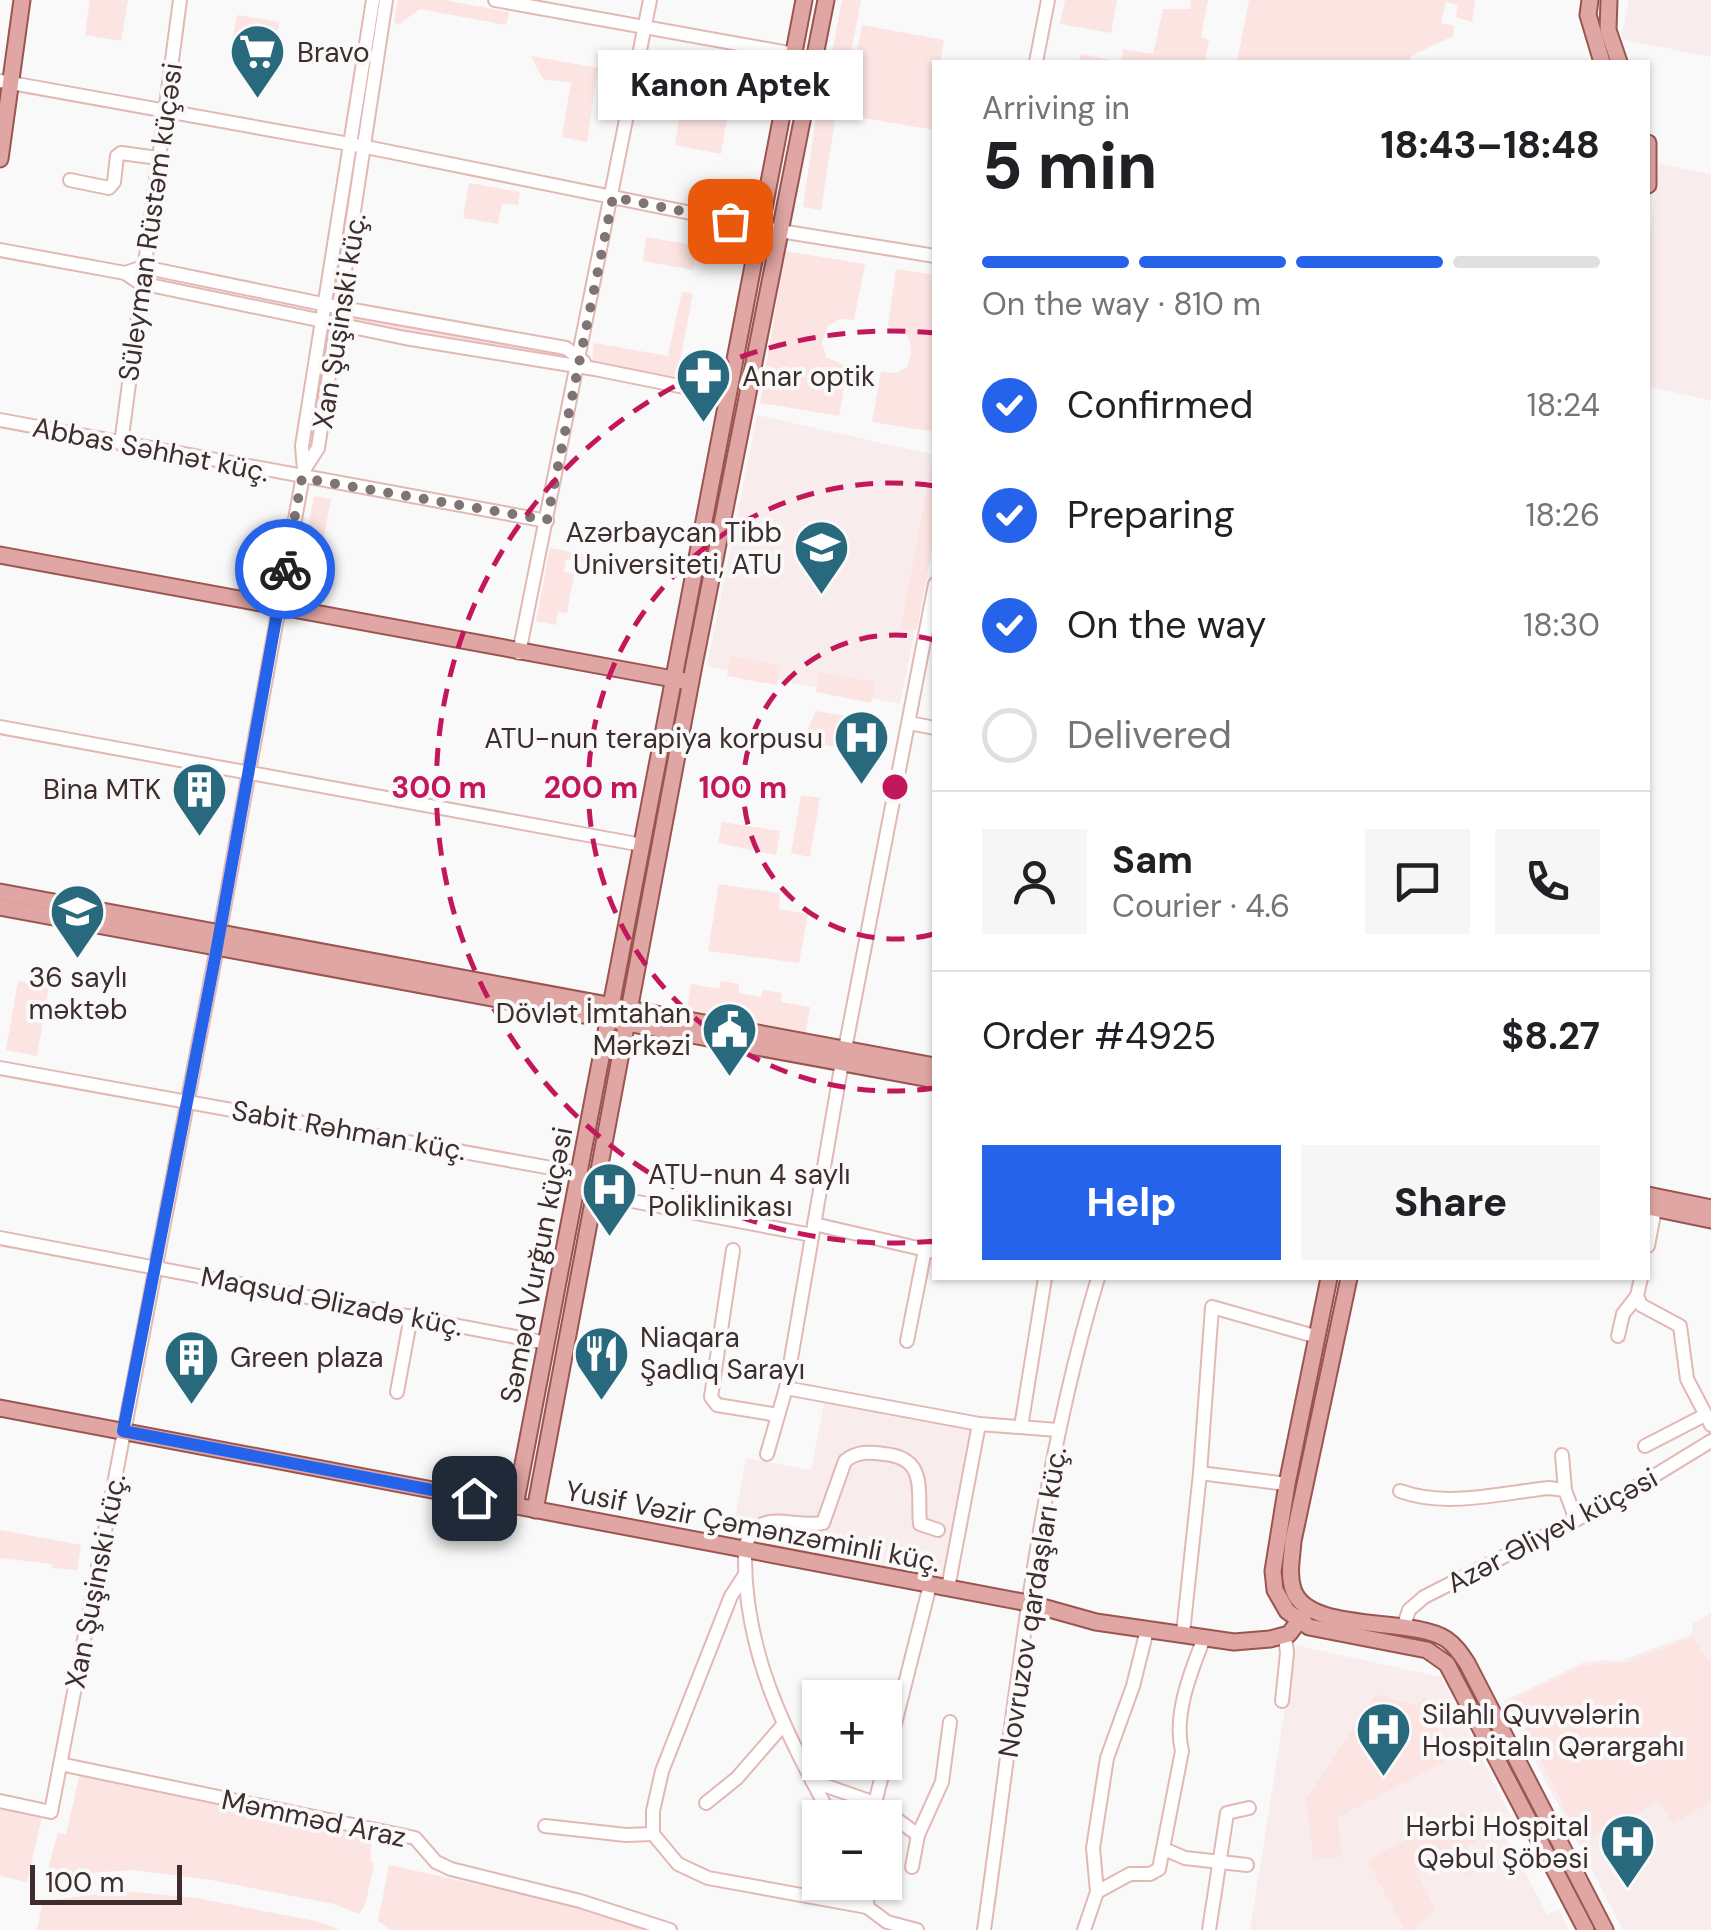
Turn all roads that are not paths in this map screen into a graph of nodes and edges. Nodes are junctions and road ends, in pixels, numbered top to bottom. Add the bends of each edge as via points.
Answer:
1 (22, 0) edge
2 (180, 0) edge
3 (373, 0) edge
4 (386, 0) edge
5 (495, 0) edge
6 (650, 0) edge
7 (804, 0) edge
8 (826, 0) edge
9 (1048, 0) edge
10 (1590, 0) edge
11 (1609, 0) edge
12 (644, 28) junction
13 (794, 54) junction
14 (1609, 57) edge
15 (814, 58) junction
16 (1036, 60) edge
17 (6, 82) edge
18 (165, 112) junction
19 (348, 144) junction
20 (366, 147) junction
21 (158, 158) junction
22 (0, 159) edge
23 (70, 180) dead end
24 (613, 197) junction
25 (761, 227) junction
26 (780, 231) junction
27 (0, 250) edge
28 (932, 256) edge
29 (143, 267) junction
30 (125, 273) junction
31 (140, 283) junction
32 (342, 308) junction
33 (323, 312) junction
34 (339, 324) junction
35 (582, 364) junction
36 (728, 396) junction
37 (0, 420) edge
38 (121, 444) junction
39 (303, 474) junction
40 (547, 520) junction
41 (0, 555) edge
42 (932, 600) edge
43 (278, 607) junction
44 (519, 652) junction
45 (693, 672) junction
46 (674, 682) junction
47 (909, 723) junction
48 (0, 726) edge
49 (932, 727) edge
50 (248, 773) junction
51 (642, 846) junction
52 (0, 892) edge
53 (632, 899) junction
54 (650, 902) junction
55 (0, 907) edge
56 (218, 939) junction
57 (605, 1013) junction
58 (633, 1018) junction
59 (844, 1056) junction
60 (932, 1066) edge
61 (0, 1068) edge
62 (932, 1079) edge
63 (186, 1101) junction
64 (579, 1173) junction
65 (595, 1194) junction
66 (1650, 1203) edge
67 (1711, 1208) edge
68 (1711, 1220) edge
69 (813, 1229) junction
70 (0, 1238) edge
71 (734, 1250) dead end
72 (930, 1251) edge
73 (156, 1266) junction
74 (1046, 1280) edge
75 (1097, 1280) edge
76 (1330, 1280) edge
77 (1349, 1280) edge
78 (1641, 1280) edge
79 (1637, 1296) junction
80 (411, 1316) junction
81 (1618, 1336) dead end
82 (1318, 1337) junction
83 (907, 1341) dead end
84 (547, 1343) junction
85 (786, 1388) junction
86 (397, 1392) dead end
87 (0, 1408) edge
88 (778, 1415) junction
89 (1708, 1420) edge
90 (1300, 1423) junction
91 (979, 1424) junction
92 (1317, 1426) junction
93 (1021, 1427) junction
94 (1058, 1430) junction
95 (123, 1431) junction
96 (1711, 1441) edge
97 (1645, 1446) dead end
98 (767, 1454) dead end
99 (1562, 1456) dead end
100 (1200, 1473) junction
101 (1286, 1484) junction
102 (1565, 1490) junction
103 (1400, 1491) dead end
104 (515, 1506) junction
105 (535, 1510) junction
106 (1576, 1520) junction
107 (938, 1530) dead end
108 (744, 1550) junction
109 (744, 1576) junction
110 (930, 1585) junction
111 (948, 1588) junction
112 (1028, 1603) junction
113 (1304, 1616) junction
114 (1402, 1628) junction
115 (1147, 1630) junction
116 (1183, 1634) junction
117 (1285, 1636) junction
118 (1204, 1638) junction
119 (1282, 1701) dead end
120 (1489, 1706) junction
121 (1473, 1714) junction
122 (950, 1722) dead end
123 (783, 1725) junction
124 (60, 1764) junction
125 (812, 1781) junction
126 (822, 1800) edge
127 (867, 1800) edge
128 (877, 1800) edge
129 (0, 1801) edge
130 (706, 1803) dead end
131 (1249, 1808) dead end
132 (902, 1823) edge
133 (545, 1826) dead end
134 (653, 1834) junction
135 (918, 1835) junction
136 (1164, 1848) junction
137 (1218, 1862) junction
138 (1247, 1865) dead end
139 (912, 1867) dead end
140 (1097, 1892) junction
141 (867, 1900) edge
142 (867, 1907) junction
143 (670, 1930) edge
144 (917, 1930) edge
145 (984, 1930) edge
146 (1084, 1930) edge
147 (1209, 1930) edge
148 (1586, 1930) edge
149 (1605, 1930) edge

1 - 17 main road
2 - 18 street, Süleyman Rüstəm küçəsi
3 - 19 street
4 - 20 street, Xan Şuşinski küç.
5 - 12 street
6 - 12 street
7 - 13 main road, Səməd Vurğun küçəsi
8 - 15 main road, Səməd Vurğun küçəsi
9 - 16 street
10 - 14 main road via 1588,15
11 - 14 main road
12 - 13 street
12 - 24 street
13 - 15 main road
13 - 25 main road, Səməd Vurğun küçəsi
15 - 26 main road, Səməd Vurğun küçəsi
17 - 18 street
17 - 22 main road
18 - 19 street
18 - 21 street, Süleyman Rüstəm küçəsi
19 - 20 street
19 - 33 street
20 - 24 street
20 - 32 street, Xan Şuşinski küç.
21 - 23 street via 121,153 110,188
21 - 29 street, Süleyman Rüstəm küçəsi
24 - 25 street
24 - 35 street
25 - 26 street
25 - 36 main road, Səməd Vurğun küçəsi
26 - 28 street
26 - 45 main road, Səməd Vurğun küçəsi
27 - 30 street
29 - 30 street
29 - 31 street, Süleyman Rüstəm küçəsi
29 - 33 street
30 - 31 street
31 - 33 street
31 - 38 street, Süleyman Rüstəm küçəsi
32 - 33 street
32 - 34 street, Xan Şuşinski küç.
32 - 35 street via 566,348
33 - 34 street
33 - 39 street
34 - 35 street
34 - 39 street, Xan Şuşinski küç. via 318,448
35 - 36 street
35 - 40 street
36 - 46 main road, Səməd Vurğun küçəsi
37 - 38 street, Abbas Səhhət küç.
38 - 39 street, Abbas Səhhət küç.
39 - 40 street, Abbas Səhhət küç.
39 - 43 street, Xan Şuşinski küç.
40 - 44 street
41 - 43 main road
42 - 47 street
43 - 44 main road
43 - 50 street, Xan Şuşinski küç.
44 - 46 main road
45 - 46 main road
45 - 54 main road, Səməd Vurğun küçəsi
46 - 51 main road, Səməd Vurğun küçəsi
47 - 49 street
47 - 59 street
48 - 50 street
50 - 51 street
50 - 56 street, Xan Şuşinski küç.
51 - 53 main road, Səməd Vurğun küçəsi
52 - 56 main road
53 - 54 main road
53 - 57 main road, Səməd Vurğun küçəsi
54 - 58 main road, Səməd Vurğun küçəsi
55 - 56 main road
56 - 57 main road
56 - 63 street, Xan Şuşinski küç.
57 - 58 main road
57 - 64 main road, Səməd Vurğun küçəsi
58 - 59 main road
58 - 65 main road, Səməd Vurğun küçəsi
59 - 60 main road
59 - 62 main road
59 - 69 street
61 - 63 street, Sabit Rəhman küç.
63 - 64 street, Sabit Rəhman küç.
63 - 73 street, Xan Şuşinski küç.
64 - 84 main road, Səməd Vurğun küçəsi
65 - 69 street
65 - 105 main road, Səməd Vurğun küçəsi
66 - 67 main road
66 - 68 main road
69 - 72 street
69 - 85 street
70 - 73 street, Maqsud Əlizadə küç.
71 - 88 street via 711,1397 717,1405
72 - 83 street
73 - 80 street, Maqsud Əlizadə küç.
73 - 95 street, Xan Şuşinski küç.
74 - 93 street
75 - 94 street, Novruzov qardaşları küç.
76 - 82 main road
77 - 92 main road
78 - 79 street
79 - 81 street
79 - 89 street via 1641,1306 1680,1326 1687,1379
80 - 84 street, Maqsud Əlizadə küç.
80 - 86 street
82 - 90 main road
82 - 100 street via 1212,1307
84 - 104 main road, Səməd Vurğun küçəsi
85 - 88 street
85 - 91 street
87 - 95 main road, Yusif Vəzir Çəmənzəminli küç.
88 - 98 street
89 - 97 street
90 - 92 main road
90 - 101 main road
91 - 93 street
91 - 111 street
92 - 113 main road via 1290,1573
93 - 94 street
94 - 112 street, Novruzov qardaşları küç.
95 - 104 main road, Yusif Vəzir Çəmənzəminli küç.
95 - 124 street, Xan Şuşinski küç.
96 - 106 street, Azər Əliyev küçəsi
99 - 102 street
100 - 101 street
100 - 116 street
101 - 113 main road via 1274,1581 1280,1600
102 - 103 street via 1444,1499
102 - 106 street
104 - 105 main road, Yusif Vəzir Çəmənzəminli küç.
105 - 108 main road, Yusif Vəzir Çəmənzəminli küç.
106 - 114 street, Azər Əliyev küçəsi via 1424,1597
107 - 108 street via 920,1524 919,1486 910,1462 868,1452 845,1460 823,1524 791,1520 760,1526
108 - 109 street
108 - 110 main road, Yusif Vəzir Çəmənzəminli küç.
109 - 123 street via 757,1658
109 - 134 street via 662,1771
110 - 111 main road, Yusif Vəzir Çəmənzəminli küç.
110 - 128 street
111 - 112 main road, Yusif Vəzir Çəmənzəminli küç.
112 - 115 main road, Yusif Vəzir Çəmənzəminli küç.
112 - 145 street, Novruzov qardaşları küç.
113 - 114 main road
113 - 117 main road
113 - 121 main road via 1321,1631 1439,1656
114 - 120 main road via 1447,1640
115 - 116 main road, Yusif Vəzir Çəmənzəminli küç.
115 - 140 street via 1108,1758 1093,1848
116 - 118 main road, Yusif Vəzir Çəmənzəminli küç.
117 - 118 main road, Yusif Vəzir Çəmənzəminli küç.
117 - 119 street
118 - 136 street via 1188,1680
120 - 121 main road
120 - 149 main road
121 - 148 main road
122 - 135 street via 942,1782
123 - 125 street
123 - 130 street via 738,1778
124 - 129 street, Xan Şuşinski küç. via 51,1812
124 - 143 street, Məmməd Araz via 415,1838 451,1870
125 - 126 street
125 - 127 street
131 - 137 street via 1227,1813
132 - 135 street
133 - 134 street
134 - 142 street via 695,1874
135 - 139 street
136 - 137 street
136 - 140 street via 1159,1869 1130,1874
137 - 138 street
137 - 147 street
140 - 146 street
141 - 142 street
142 - 144 street

